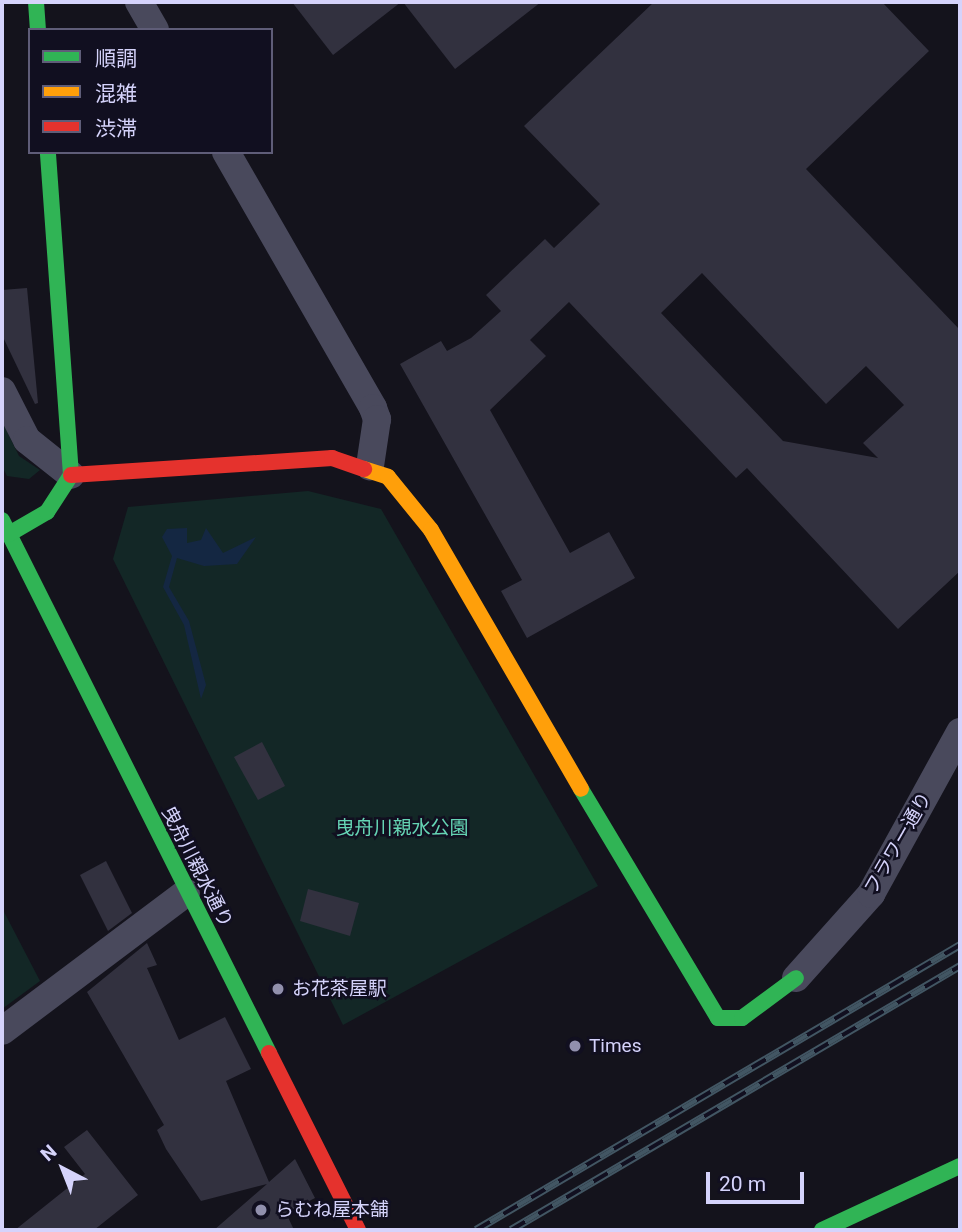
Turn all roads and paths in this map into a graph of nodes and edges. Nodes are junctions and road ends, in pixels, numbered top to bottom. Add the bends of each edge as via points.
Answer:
1 (36, 2) edge
2 (139, 2) edge
3 (38, 28) edge
4 (154, 28) edge
5 (48, 154) edge
6 (227, 154) edge
7 (2, 390) edge
8 (370, 466) junction
9 (71, 475) junction
10 (5, 527) edge
11 (960, 732) edge
12 (186, 893) junction
13 (796, 978) joint
14 (2, 1031) edge
15 (960, 1166) edge
16 (358, 1230) edge
17 (822, 1230) edge

1 - 3 street
2 - 4 street
5 - 9 street
6 - 8 street via 373,408 377,419
7 - 9 street via 27,440
8 - 9 street via 332,458
8 - 13 street via 401,487 431,530 709,1010 718,1018 741,1018
9 - 10 street via 47,512
10 - 12 street, 曳舟川親水通り
11 - 13 street, フラワー通り via 871,894
12 - 14 street
12 - 16 street, 曳舟川親水通り
15 - 17 street

